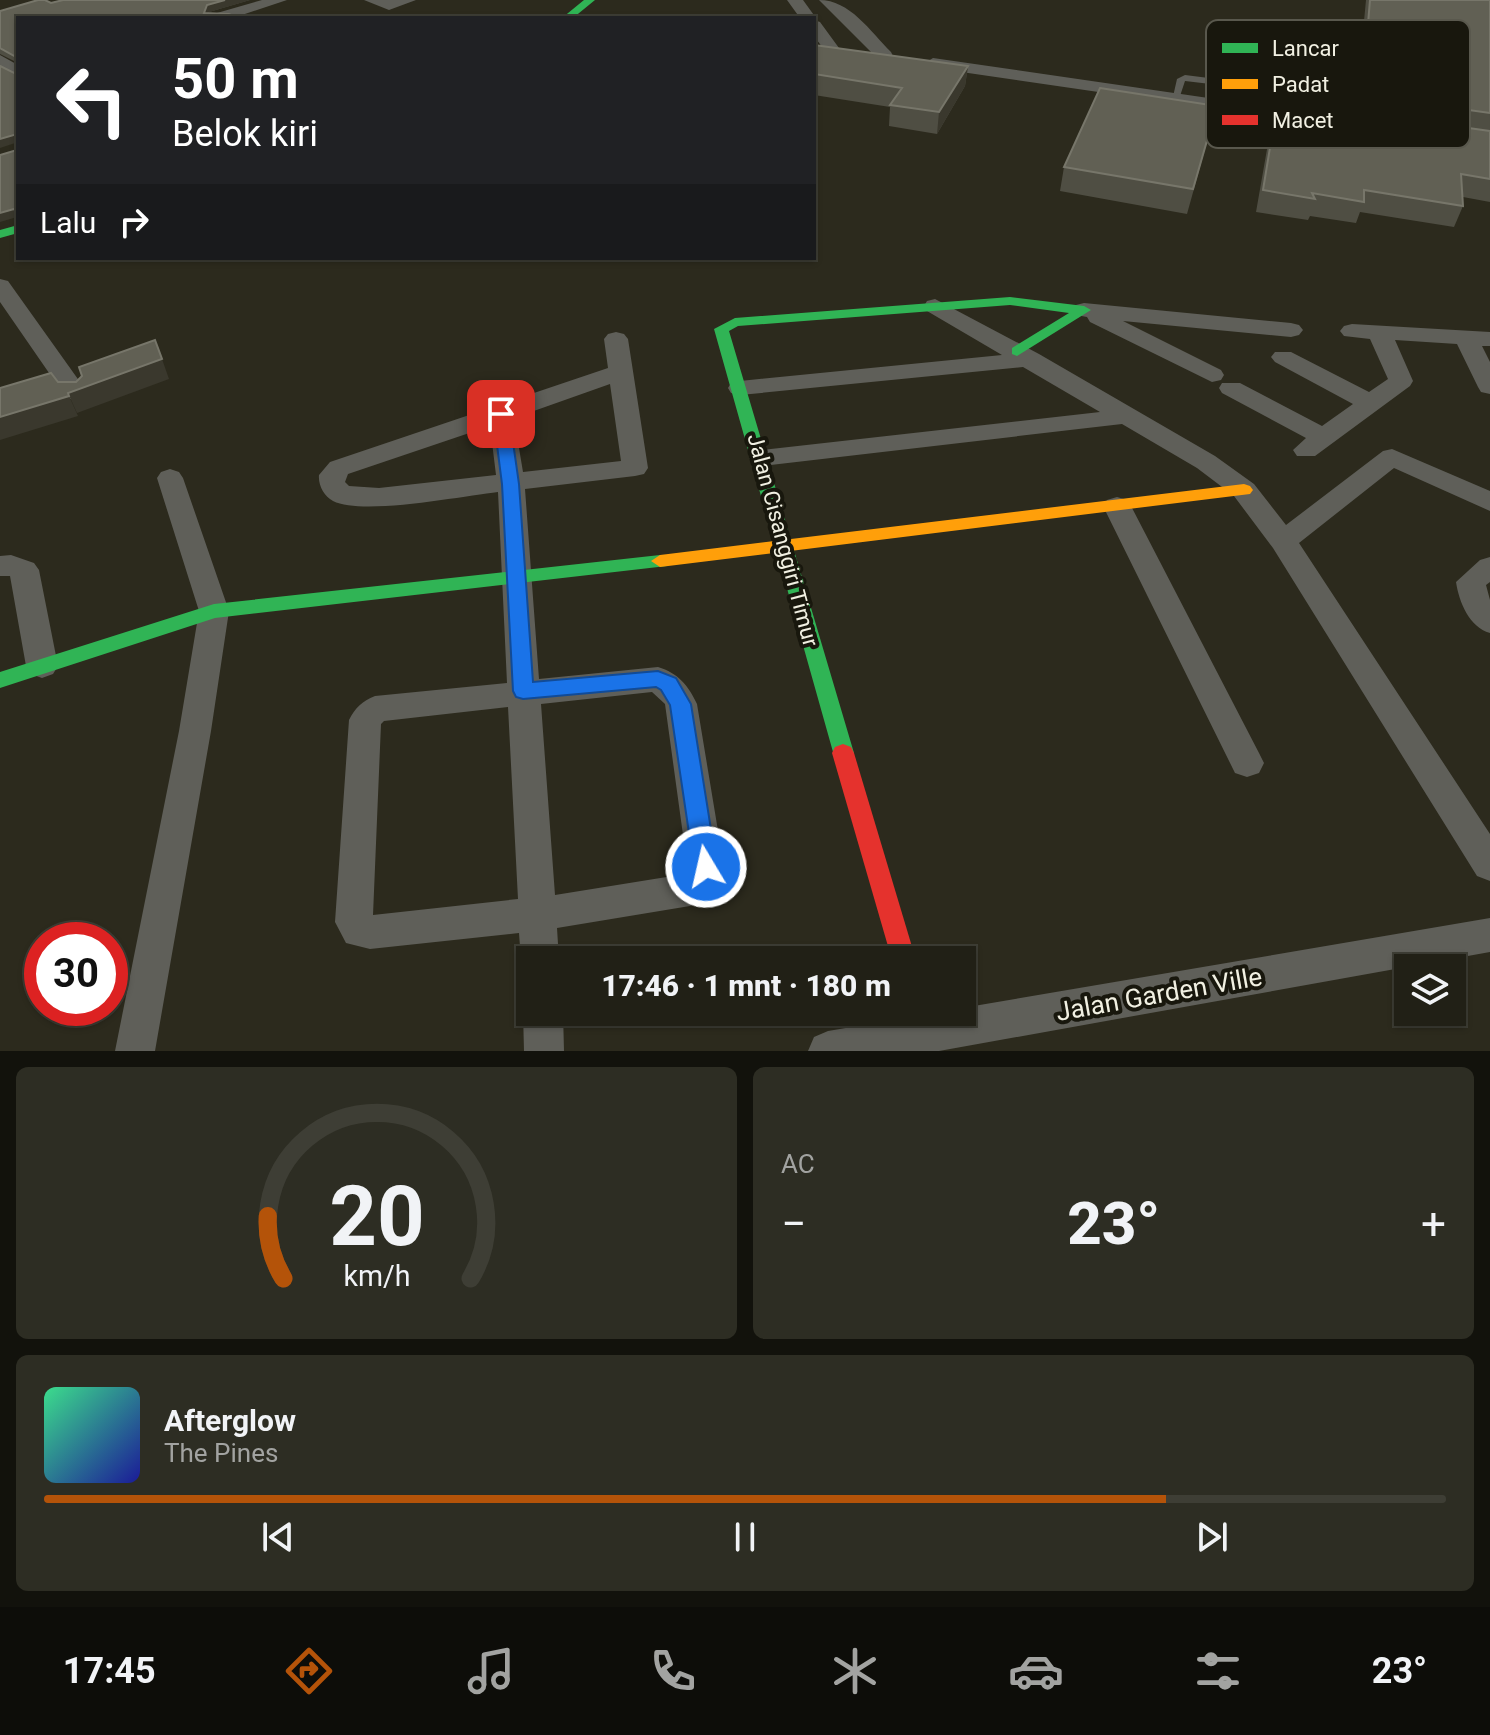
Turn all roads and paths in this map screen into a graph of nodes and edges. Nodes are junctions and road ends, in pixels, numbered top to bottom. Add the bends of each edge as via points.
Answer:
1 (279, 0) edge
2 (372, 0) edge
3 (408, 0) edge
4 (590, 0) edge
5 (827, 0) edge
6 (223, 16) edge
7 (570, 16) edge
8 (816, 27) edge
9 (837, 49) edge
10 (900, 58) junction
11 (0, 60) edge
12 (16, 73) edge
13 (1206, 104) edge
14 (0, 286) edge
15 (935, 306) junction
16 (1084, 310) junction
17 (1291, 330) dead end
18 (1352, 331) dead end
19 (1379, 332) junction
20 (616, 339) dead end
21 (1478, 339) edge
22 (1024, 355) junction
23 (1283, 357) dead end
24 (621, 372) junction
25 (1490, 387) edge
26 (740, 388) junction
27 (76, 394) edge
28 (1371, 403) junction
29 (501, 414) junction
30 (1128, 416) junction
31 (762, 458) junction
32 (170, 478) dead end
33 (511, 484) junction
34 (1244, 490) junction
35 (1490, 502) edge
36 (1117, 506) junction
37 (1283, 541) junction
38 (783, 547) junction
39 (0, 566) edge
40 (515, 579) junction
41 (1484, 580) edge
42 (214, 611) junction
43 (1490, 622) edge
44 (42, 666) junction
45 (0, 680) edge
46 (523, 691) junction
47 (1247, 763) dead end
48 (1490, 865) edge
49 (538, 914) junction
50 (1490, 935) edge
51 (539, 946) edge
52 (900, 946) edge
53 (543, 1026) edge
54 (922, 1033) edge
55 (135, 1051) edge
56 (544, 1051) edge
57 (828, 1051) edge

1 - 6 street
2 - 3 street via 389,5
4 - 7 street
5 - 10 street
8 - 9 street
9 - 10 street
10 - 13 street
11 - 12 street
14 - 27 street
15 - 16 street via 1010,301
15 - 22 street
15 - 26 street, Jalan Cisanggiri Timur via 725,325 722,334
16 - 17 street
16 - 22 street
16 - 28 street via 1221,382 1315,444
18 - 19 street
19 - 21 street
19 - 28 street via 1401,381
20 - 24 street
21 - 25 street
22 - 26 street
22 - 30 street
23 - 28 street
24 - 29 street
24 - 33 street via 635,468
26 - 31 street, Jalan Cisanggiri Timur
29 - 33 street
29 - 33 street via 339,468 332,484 341,494 379,497
30 - 31 street
30 - 34 street
31 - 38 street, Jalan Cisanggiri Timur
32 - 42 street
33 - 40 street
34 - 36 street
34 - 37 street
35 - 37 street via 1392,457
36 - 38 street
36 - 47 street
37 - 48 street
38 - 40 street
38 - 52 street, Jalan Cisanggiri Timur
39 - 44 street via 24,570
40 - 42 street
40 - 46 street
41 - 43 street via 1474,600
42 - 44 street
42 - 55 street
44 - 45 street
46 - 49 street
46 - 49 street via 658,679 668,684 681,704 706,867 690,890
46 - 49 street via 368,714 354,922 359,931 370,932
49 - 51 street
50 - 54 street, Jalan Garden Ville
53 - 56 street
54 - 57 street, Jalan Garden Ville

